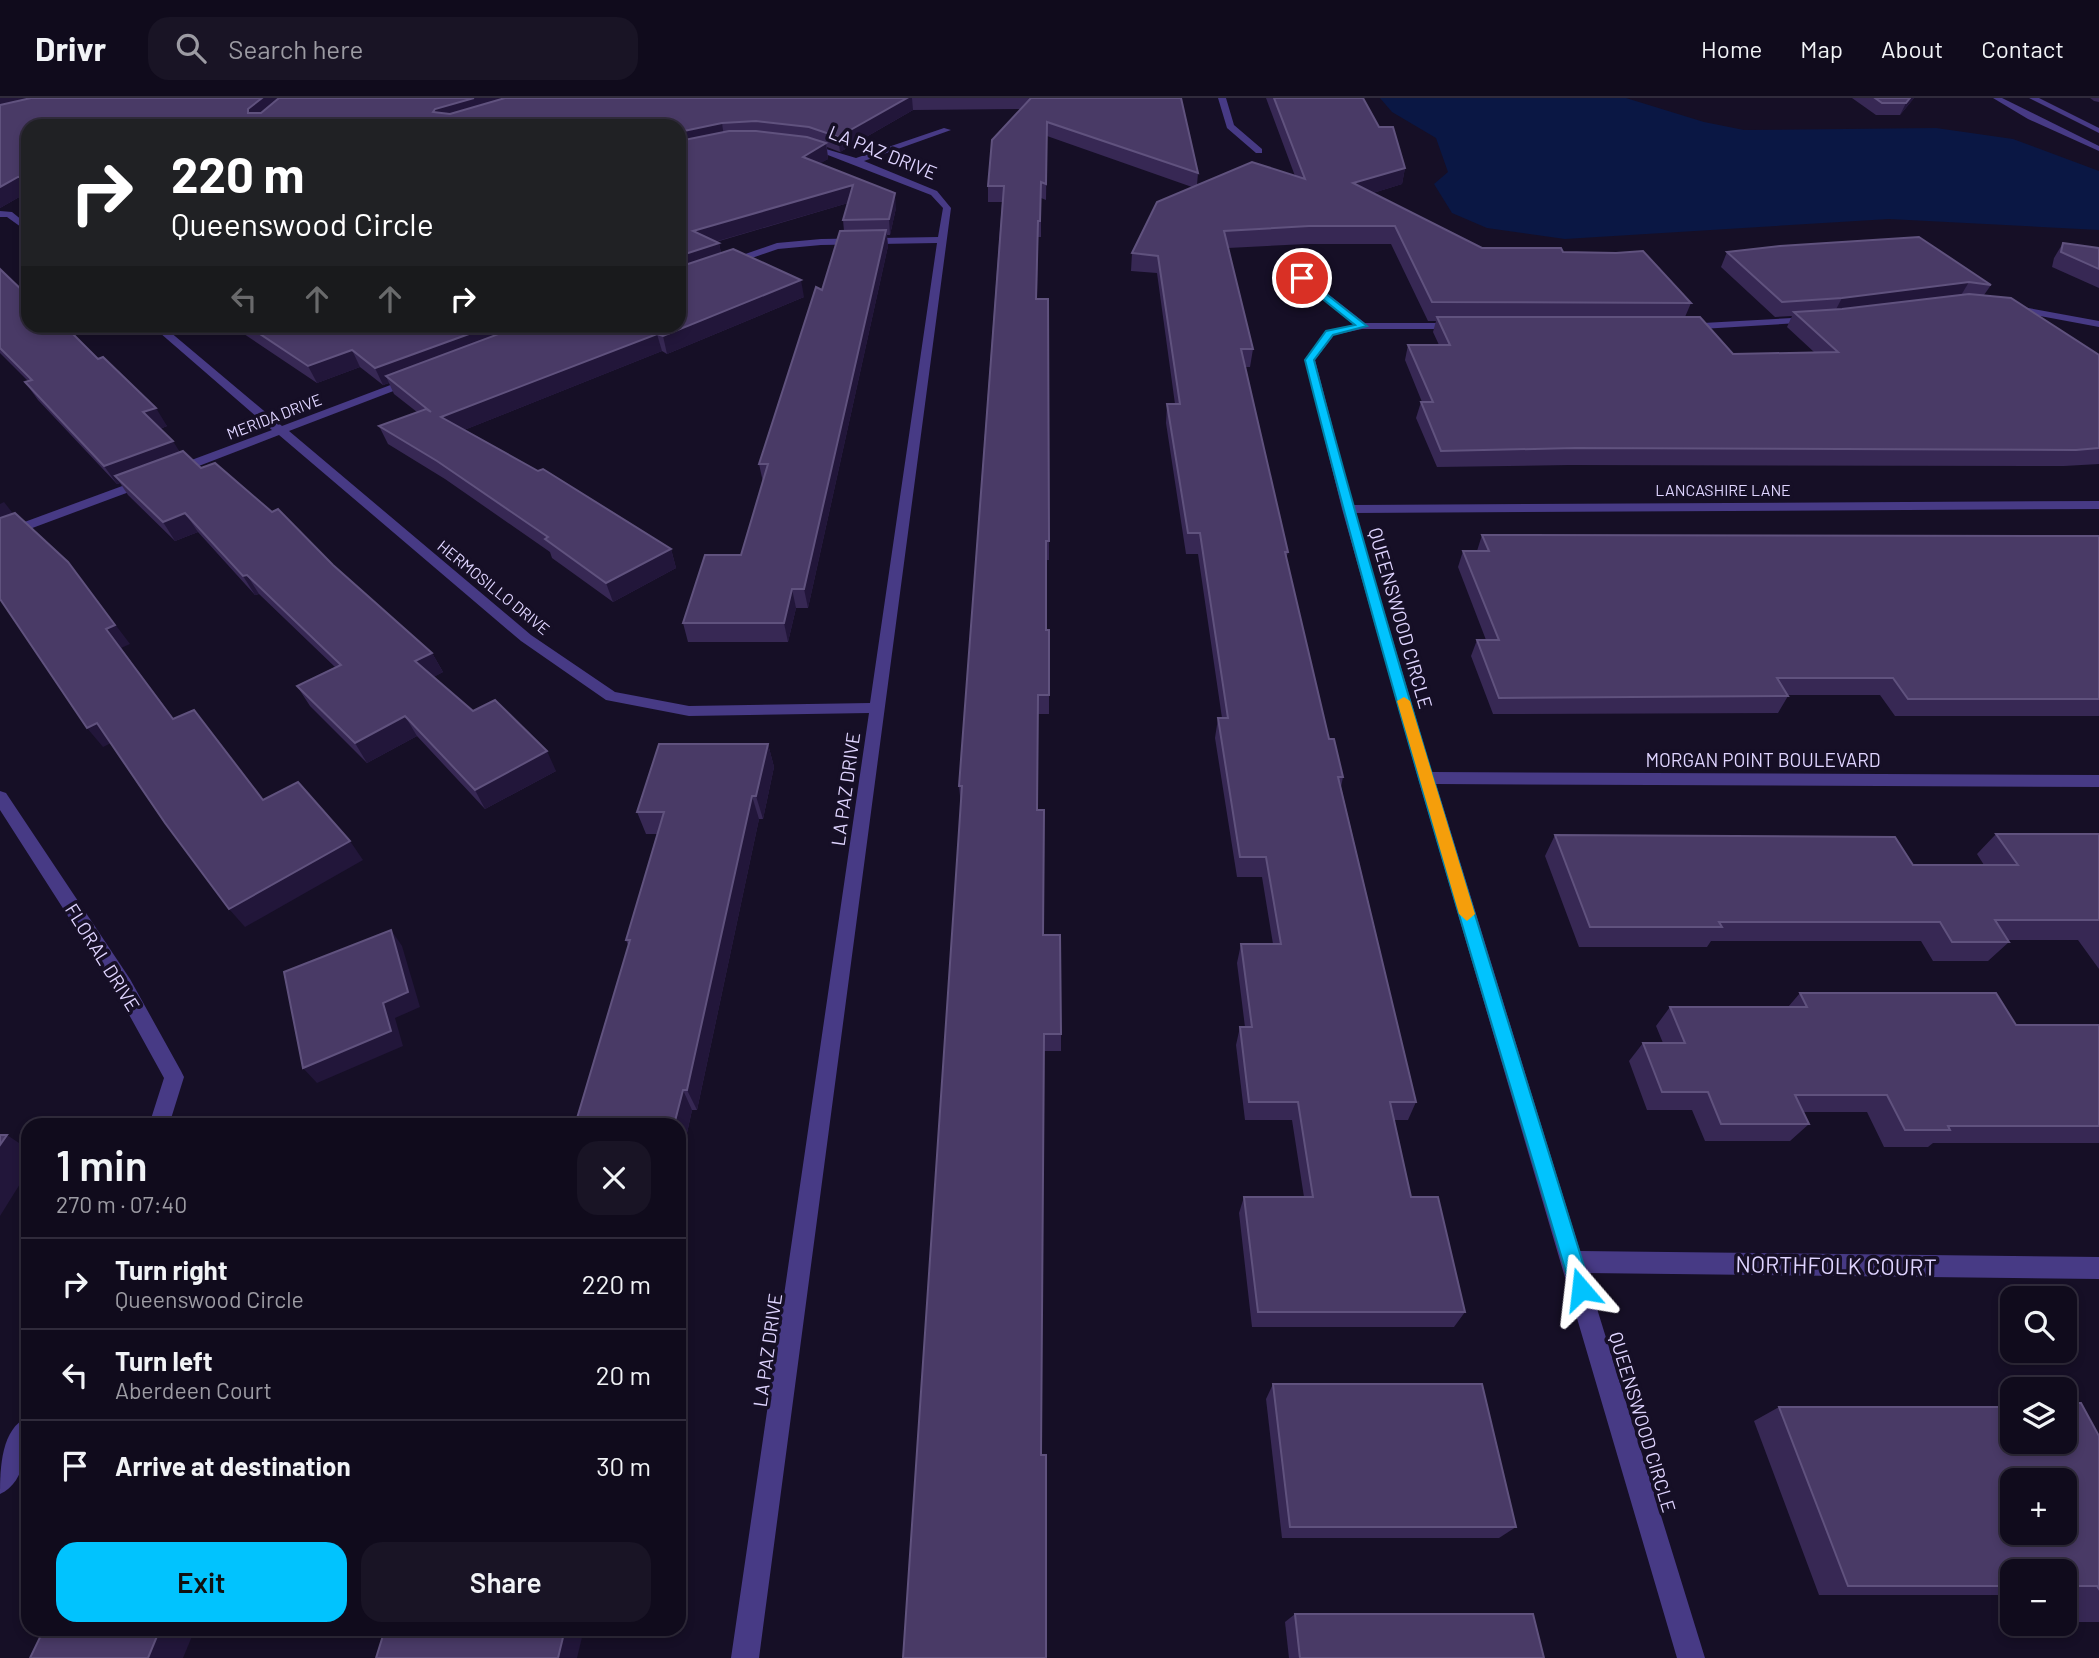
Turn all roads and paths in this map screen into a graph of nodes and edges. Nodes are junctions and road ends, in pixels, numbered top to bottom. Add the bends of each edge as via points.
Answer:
1 (1222, 98) edge
2 (1997, 98) edge
3 (2034, 98) edge
4 (947, 130) dead end
5 (2099, 131) edge
6 (785, 141) edge
7 (2099, 149) edge
8 (1259, 151) dead end
9 (856, 161) junction
10 (0, 214) edge
11 (21, 224) edge
12 (943, 240) junction
13 (686, 278) edge
14 (1302, 278) dead end
15 (1984, 305) edge
16 (1834, 318) edge
17 (2099, 324) edge
18 (1362, 326) junction
19 (1470, 326) edge
20 (1673, 327) edge
21 (165, 333) edge
22 (431, 373) edge
23 (279, 431) junction
24 (165, 474) edge
25 (152, 479) edge
26 (2099, 505) edge
27 (1348, 509) junction
28 (0, 536) edge
29 (878, 708) junction
30 (1426, 778) junction
31 (2099, 781) edge
32 (0, 797) edge
33 (161, 1118) edge
34 (1573, 1262) junction
35 (2099, 1268) edge
36 (21, 1442) edge
37 (0, 1481) edge
38 (745, 1658) edge
39 (1691, 1658) edge

1 - 8 street via 1230,126
2 - 7 street
3 - 5 street
4 - 9 street
6 - 9 street, LA PAZ DRIVE
9 - 12 street, LA PAZ DRIVE via 934,193 947,208
10 - 11 street
12 - 13 street via 776,246
12 - 29 street, LA PAZ DRIVE
14 - 18 street
15 - 17 street
16 - 20 street
18 - 19 street, QUEENSWOOD CIRCLE
18 - 27 street, QUEENSWOOD CIRCLE via 1330,333 1310,360
21 - 23 street, HERMOSILLO DRIVE
22 - 23 street, MERIDA DRIVE
23 - 24 street, MERIDA DRIVE
23 - 29 street, HERMOSILLO DRIVE via 526,638 611,696 689,711
25 - 28 street
26 - 27 street, LANCASHIRE LANE
27 - 30 street, QUEENSWOOD CIRCLE
29 - 38 street, LA PAZ DRIVE
30 - 31 street, MORGAN POINT BOULEVARD
30 - 34 street, QUEENSWOOD CIRCLE
32 - 33 street, FLORAL DRIVE via 123,985 174,1077
34 - 35 street, NORTHFOLK COURT
34 - 39 street, QUEENSWOOD CIRCLE
36 - 37 street

